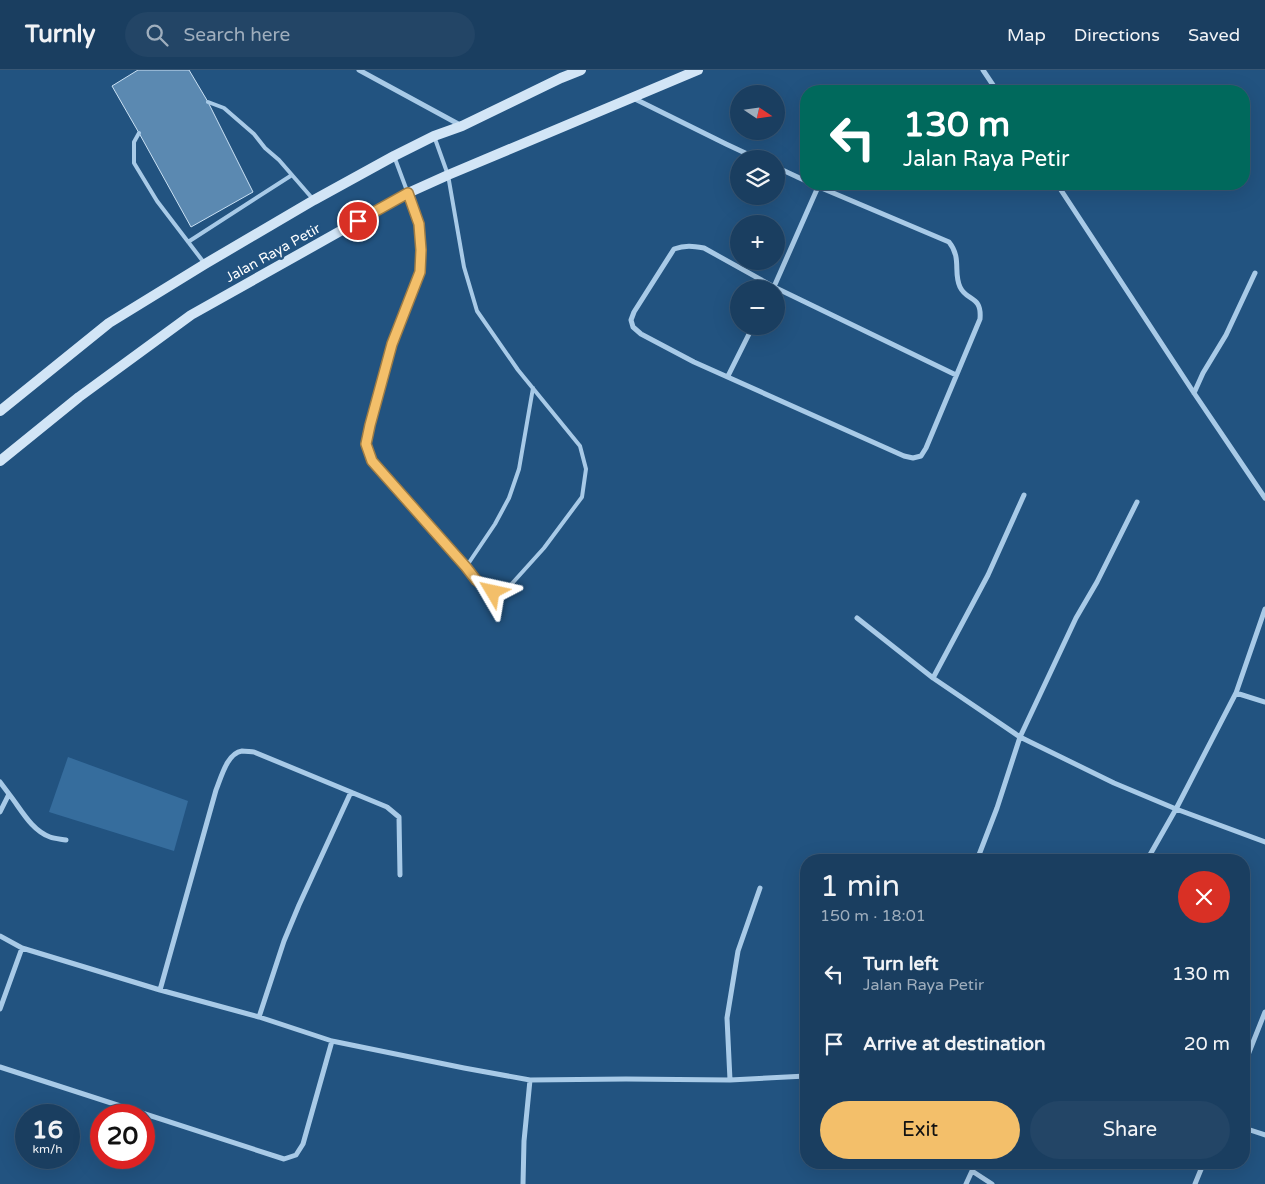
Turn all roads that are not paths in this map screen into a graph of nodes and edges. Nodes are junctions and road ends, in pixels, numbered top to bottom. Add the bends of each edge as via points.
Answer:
1 (359, 70) edge
2 (581, 70) edge
3 (698, 70) edge
4 (983, 70) edge
5 (993, 85) edge
6 (633, 97) junction
7 (208, 102) dead end
8 (462, 126) junction
9 (139, 133) dead end
10 (434, 136) junction
11 (740, 150) edge
12 (394, 156) junction
13 (785, 171) edge
14 (292, 175) junction
15 (448, 175) junction
16 (800, 178) edge
17 (817, 190) edge
18 (825, 190) edge
19 (1061, 190) edge
20 (408, 193) junction
21 (314, 200) junction
22 (188, 242) junction
23 (205, 264) junction
24 (1255, 273) dead end
25 (759, 280) edge
26 (777, 280) edge
27 (785, 294) edge
28 (748, 335) edge
29 (956, 375) junction
30 (728, 376) junction
31 (533, 388) junction
32 (1194, 393) junction
33 (0, 411) edge
34 (0, 461) edge
35 (1024, 495) dead end
36 (1265, 498) edge
37 (1137, 502) dead end
38 (466, 567) junction
39 (1265, 609) edge
40 (857, 618) dead end
41 (933, 678) junction
42 (1236, 693) junction
43 (1265, 702) edge
44 (1020, 737) junction
45 (0, 782) edge
46 (351, 792) junction
47 (9, 794) junction
48 (1176, 809) junction
49 (0, 812) edge
50 (66, 840) dead end
51 (1265, 842) edge
52 (979, 854) edge
53 (1150, 854) edge
54 (400, 876) dead end
55 (760, 888) dead end
56 (0, 936) edge
57 (22, 948) junction
58 (160, 990) junction
59 (0, 1009) edge
60 (1265, 1012) edge
61 (259, 1017) junction
62 (332, 1041) junction
63 (1250, 1049) edge
64 (0, 1067) edge
65 (800, 1076) edge
66 (530, 1080) junction
67 (730, 1080) junction
68 (1250, 1130) edge
69 (1265, 1136) edge
70 (1201, 1169) edge
71 (972, 1171) joint
72 (523, 1184) edge
73 (966, 1184) edge
74 (992, 1184) edge
75 (1195, 1184) edge

1 - 8 street
2 - 8 main road, Jalan Raya Petir
3 - 6 main road, Jalan Raya Petir
4 - 5 street
6 - 11 street
6 - 15 main road, Jalan Raya Petir
7 - 14 lane via 224,108 254,134
8 - 10 main road, Jalan Raya Petir
9 - 22 lane via 134,142 134,163
10 - 12 main road, Jalan Raya Petir
10 - 15 lane
12 - 20 lane
12 - 21 main road, Jalan Raya Petir
13 - 16 street
14 - 21 lane
14 - 22 lane
15 - 20 main road, Jalan Raya Petir
15 - 31 lane via 464,267 477,311
17 - 26 street
18 - 29 street via 952,246 960,287 980,307 980,319
19 - 32 street
20 - 34 main road, Jalan Raya Petir via 191,315 79,397
20 - 38 lane via 419,224 420,272 392,344 366,444 372,461
21 - 23 main road, Jalan Raya Petir
22 - 23 lane
23 - 33 main road, Jalan Raya Petir via 109,323
24 - 32 street
25 - 30 street via 704,248 683,246 674,249 631,320 633,328 642,334
27 - 29 street
28 - 30 street
29 - 30 street via 926,448 921,456 913,458
31 - 38 lane via 518,469 509,498
31 - 38 lane via 580,446 586,469 582,497 544,548 508,588 493,592 476,580
32 - 36 street
35 - 41 street via 988,575
37 - 44 street via 1076,618
39 - 42 street
40 - 41 street
41 - 44 street
42 - 43 street
42 - 48 street
44 - 48 street
44 - 52 street
45 - 47 street
46 - 54 street via 387,807 400,817
46 - 58 street via 254,752 242,751 234,755 226,765 216,790
46 - 61 street via 299,904
47 - 49 street
47 - 50 street via 40,832
48 - 51 street
48 - 53 street
55 - 67 street via 738,951 727,1018
56 - 57 street
57 - 58 street
57 - 59 street
58 - 61 street
60 - 63 street
61 - 62 street
62 - 64 street via 303,1144 296,1155 284,1159
62 - 66 street
65 - 67 street
66 - 67 street
66 - 72 street
68 - 69 street
70 - 75 street
71 - 73 street
71 - 74 street

